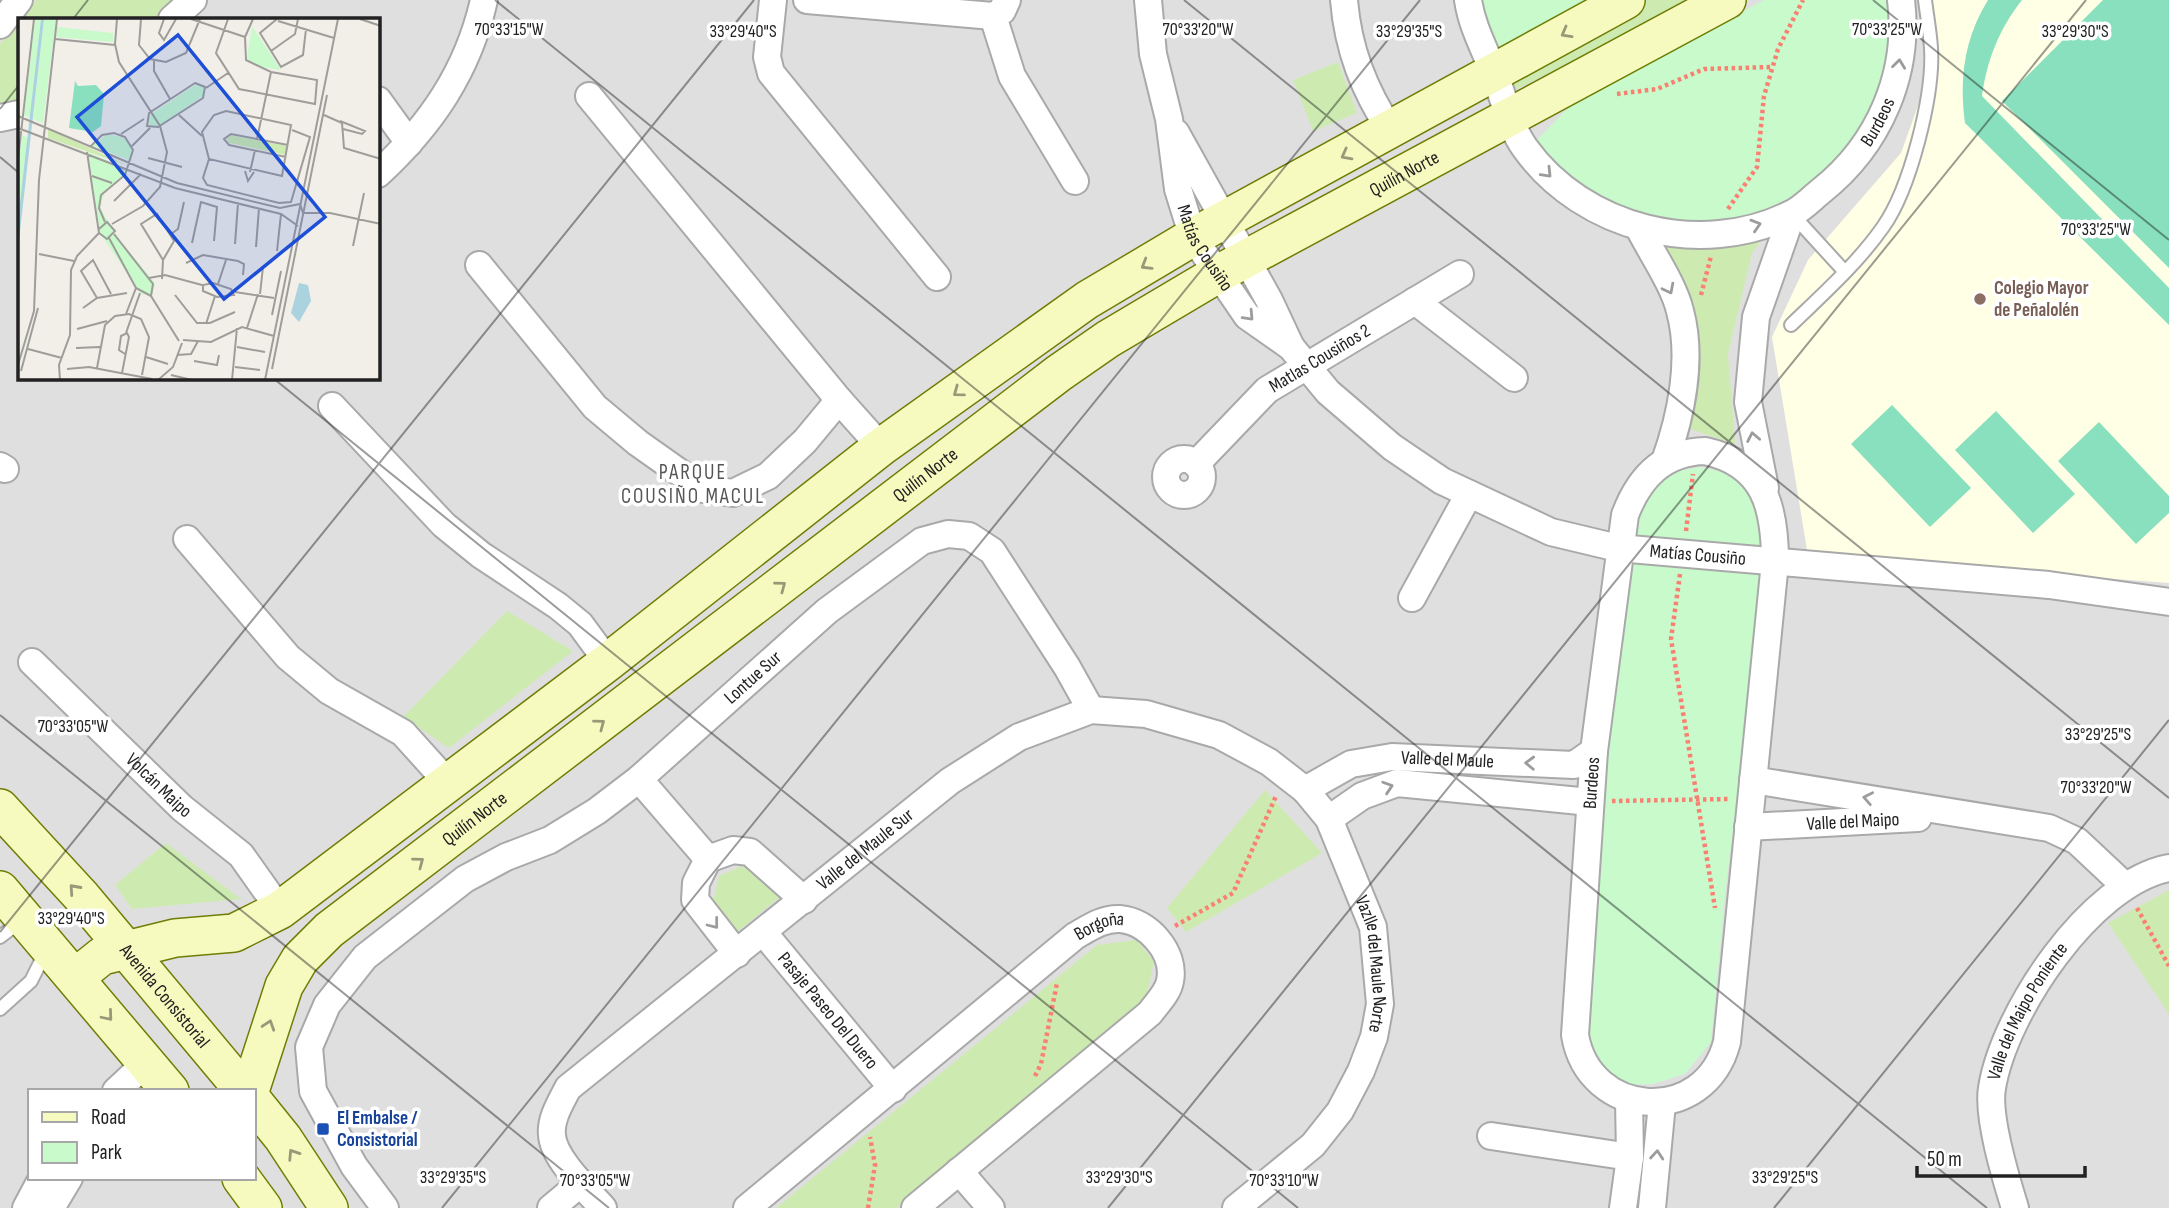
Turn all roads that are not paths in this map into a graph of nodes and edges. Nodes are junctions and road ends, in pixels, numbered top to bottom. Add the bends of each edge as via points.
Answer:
1 (19, 0) edge
2 (193, 0) edge
3 (484, 0) edge
4 (772, 0) edge
5 (807, 0) edge
6 (1147, 0) edge
7 (1344, 0) edge
8 (1468, 0) edge
9 (1626, 0) edge
10 (1727, 0) edge
11 (1900, 0) edge
12 (1925, 0) edge
13 (1000, 8) edge
14 (173, 18) edge
15 (0, 25) edge
16 (1494, 72) junction
17 (589, 96) dead end
18 (380, 103) edge
19 (18, 114) edge
20 (1511, 116) junction
21 (0, 118) edge
22 (1168, 119) junction
23 (1391, 131) junction
24 (409, 143) junction
25 (380, 172) edge
26 (1075, 181) dead end
27 (1792, 214) junction
28 (1225, 220) junction
29 (1639, 228) junction
30 (1192, 237) junction
31 (479, 265) dead end
32 (1231, 267) junction
33 (1845, 272) junction
34 (1460, 274) dead end
35 (937, 277) dead end
36 (1415, 301) junction
37 (1791, 325) dead end
38 (1300, 356) junction
39 (1514, 378) dead end
40 (839, 400) junction
41 (332, 406) dead end
42 (881, 447) junction
43 (1665, 461) junction
44 (1196, 464) dead end
45 (1469, 494) junction
46 (1769, 503) junction
47 (187, 539) dead end
48 (1618, 548) junction
49 (1775, 562) junction
50 (1412, 598) dead end
51 (2169, 602) edge
52 (32, 662) dead end
53 (608, 662) junction
54 (1091, 710) junction
55 (1594, 751) junction
56 (639, 779) junction
57 (449, 784) junction
58 (1752, 790) junction
59 (1311, 798) junction
60 (1590, 802) junction
61 (0, 808) edge
62 (1959, 816) junction
63 (1748, 827) junction
64 (708, 859) junction
65 (2169, 869) edge
66 (2125, 886) junction
67 (0, 890) edge
68 (804, 900) junction
69 (280, 910) junction
70 (12, 928) edge
71 (763, 932) junction
72 (125, 950) junction
73 (737, 954) junction
74 (60, 970) junction
75 (31, 981) junction
76 (0, 1009) edge
77 (160, 1082) edge
78 (126, 1089) edge
79 (242, 1089) edge
80 (251, 1089) edge
81 (893, 1089) junction
82 (1629, 1099) junction
83 (1662, 1103) junction
84 (256, 1104) edge
85 (1491, 1136) dead end
86 (1630, 1157) junction
87 (959, 1171) junction
88 (41, 1180) edge
89 (68, 1180) edge
90 (242, 1180) edge
91 (581, 1183) junction
92 (26, 1208) edge
93 (51, 1208) edge
94 (263, 1208) edge
95 (329, 1208) edge
96 (385, 1208) edge
97 (551, 1208) edge
98 (603, 1208) edge
99 (747, 1208) edge
100 (915, 1208) edge
101 (991, 1208) edge
102 (1236, 1208) edge
103 (1623, 1208) edge
104 (1652, 1208) edge
105 (2015, 1208) edge

1 - 15 street
2 - 14 street
3 - 24 street via 474,41 454,84
4 - 35 street via 767,57 772,73
5 - 13 street
6 - 22 street, Matías Cousiño
7 - 23 street via 1359,73
8 - 16 street, Burdeos
9 -> 16 street
10 - 20 street, Quilín Norte
27 -> 11 street, Burdeos via 1842,174 1876,131 1897,80 1904,25
12 - 33 lane via 1931,50 1927,102 1903,188 1885,225
13 - 26 street via 1012,76
16 - 20 street, Burdeos
16 - 23 street
17 - 40 street
18 - 24 street
19 - 21 street
20 -> 29 street, Burdeos via 1525,148 1548,175 1585,204
20 - 32 street, Quilín Norte
22 - 28 street, Matías Cousiño
22 - 30 street, Matías Cousiño via 1178,189
23 -> 28 street
24 - 25 street
29 -> 27 street, Burdeos via 1693,235 1748,228
27 - 33 lane
46 -> 27 street, Burdeos via 1748,402 1756,317
28 - 30 street
28 - 32 street, Matías Cousiño
29 -> 43 street, Burdeos via 1680,310 1683,387 1678,425
30 - 32 street, Matías Cousiño
30 -> 42 street via 1087,300
31 - 40 street via 595,407 703,489 733,493 768,476
32 - 38 street, Matías Cousiño via 1247,316
80 -> 32 street, Quilín Norte via 284,986 300,959 329,930 1059,373
33 - 37 lane
34 - 36 street, MatIas Cousiños 2
36 - 38 street, MatIas Cousiños 2
36 - 39 street
38 - 44 street, MatIas Cousiños 2
38 - 45 street, Matías Cousiño via 1328,392 1392,447
40 - 42 street
41 - 53 street via 444,525 580,624
42 - 53 street
43 - 46 street, Burdeos via 1696,452 1717,454 1755,478
43 - 48 street, Burdeos via 1635,491
45 - 48 street, Matías Cousiño via 1551,532
45 - 50 street
46 - 49 street, Burdeos
47 - 57 street via 288,657 329,691 403,733
48 - 49 street, Matías Cousiño
48 - 55 street, Burdeos
49 - 51 street, Matías Cousiño via 2049,585
49 - 58 street, Burdeos
52 - 69 street, Volcán Maipo via 182,808 241,855
53 - 57 street
54 - 56 street, Lontue Sur via 992,551 969,536 948,534 922,541 827,611
54 - 59 street, Valle del Maule Sur via 1146,714 1219,735 1269,762
54 - 68 street, Valle del Maule Sur via 1019,737 950,782
55 -> 59 street, Valle del Maule via 1574,765 1392,757 1351,764
55 - 60 street, Burdeos
56 - 64 street
56 - 96 street, Lontue Sur via 550,840 465,879 365,957 327,1005 309,1047 313,1091 354,1166
57 - 69 street
62 -> 58 street, Valle del Maipo
58 - 63 street, Burdeos
59 -> 60 street, Valle del Maule via 1362,796 1397,783
59 - 102 street, Vazlle del Maule Norte via 1373,927 1380,1004 1374,1037 1362,1071 1333,1119 1312,1145
60 - 82 street, Burdeos via 1574,1025 1580,1053 1592,1071
72 -> 61 street, Avenida Consistorial
62 - 63 street, Valle del Maipo
62 - 66 street, Valle del Maipo via 2064,833
63 - 83 street, Burdeos via 1724,1052 1712,1073 1694,1090
64 - 68 street via 733,850 750,852
64 -> 73 street via 696,883 695,900
65 - 66 street, Valle del Maipo Poniente
66 - 105 street, Valle del Maipo Poniente via 2044,968 2011,1026 1992,1090 2001,1162
67 - 70 street
68 - 71 street, Valle del Maule Sur
69 - 72 street via 234,933 175,938
70 - 74 street
71 - 73 street, Valle del Maule Sur
71 - 81 street, Pasaje Paseo Del Duero
72 - 74 street
72 - 79 street, Avenida Consistorial
73 - 91 street, Valle del Maule Sur via 568,1088 555,1115 552,1136 557,1152
74 - 75 lane
74 - 75 lane
74 -> 77 street
75 - 76 lane
77 - 78 street
81 - 87 street, Borgoña via 1075,936 1098,923 1120,919 1140,925 1156,937 1170,960 1171,980 1150,1013
81 - 99 street, Borgoña
82 - 83 street, Burdeos
82 - 86 street
104 -> 83 street
95 -> 84 street
85 - 86 street
86 - 103 street
87 - 100 street, Borgoña
87 - 101 street
88 - 92 street
89 - 93 street
90 - 94 street
91 - 97 street
91 - 98 street, Valle del Maule Sur

